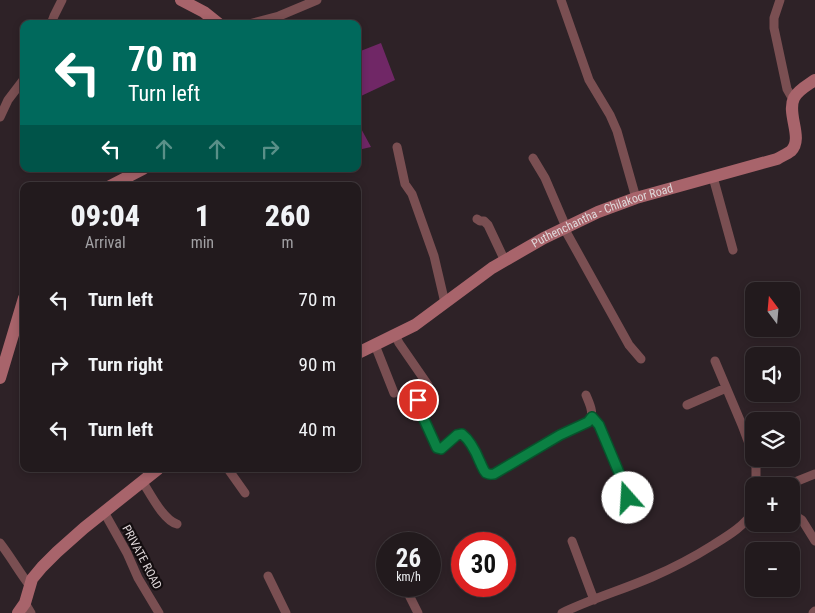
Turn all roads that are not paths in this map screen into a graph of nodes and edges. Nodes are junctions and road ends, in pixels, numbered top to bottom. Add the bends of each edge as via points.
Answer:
1 (62, 0) edge
2 (317, 0) edge
3 (561, 0) edge
4 (780, 0) edge
5 (185, 1) edge
6 (53, 20) edge
7 (214, 20) edge
8 (264, 20) edge
9 (815, 80) edge
10 (20, 84) edge
11 (794, 98) junction
12 (0, 117) edge
13 (397, 148) dead end
14 (533, 158) dead end
15 (713, 177) junction
16 (636, 198) junction
17 (477, 219) dead end
18 (565, 228) junction
19 (733, 250) dead end
20 (506, 261) junction
21 (445, 303) junction
22 (20, 311) edge
23 (395, 335) junction
24 (375, 345) junction
25 (361, 352) edge
26 (641, 358) dead end
27 (715, 362) dead end
28 (0, 378) edge
29 (726, 388) junction
30 (394, 393) dead end
31 (586, 394) dead end
32 (687, 405) dead end
33 (592, 417) junction
34 (745, 433) edge
35 (154, 472) edge
36 (230, 472) edge
37 (815, 474) edge
38 (142, 480) junction
39 (800, 480) edge
40 (244, 494) dead end
41 (627, 500) dead end
42 (104, 512) junction
43 (800, 519) edge
44 (745, 522) edge
45 (177, 524) dead end
46 (572, 541) dead end
47 (815, 541) edge
48 (0, 543) edge
49 (268, 576) dead end
50 (30, 586) junction
51 (410, 597) edge
52 (594, 600) junction
53 (25, 610) edge
54 (159, 613) edge
55 (286, 613) edge
56 (418, 613) edge
57 (562, 613) edge

1 - 6 street
2 - 8 street
3 - 16 street via 589,80 617,131
4 - 11 street via 774,28 787,89
5 - 7 main road
9 - 11 main road
10 - 12 street
11 - 15 main road, Puthenchantha - Chilakoor Road via 792,111 796,145 790,152 778,159
13 - 21 street via 404,184 412,194 434,256
14 - 18 street
15 - 16 main road, Puthenchantha - Chilakoor Road
15 - 19 street
16 - 18 main road, Puthenchantha - Chilakoor Road
17 - 20 street via 488,224
18 - 20 main road, Puthenchantha - Chilakoor Road
18 - 26 street via 629,345
20 - 21 main road, Puthenchantha - Chilakoor Road
21 - 23 main road, Puthenchantha - Chilakoor Road
22 - 28 main road
23 - 24 main road, Puthenchantha - Chilakoor Road
23 - 33 street via 428,385 427,393 417,404 437,448 441,449 462,434 488,474 494,474
24 - 25 main road, Puthenchantha - Chilakoor Road
24 - 30 street
27 - 29 street
29 - 32 street
29 - 34 street
31 - 33 street
33 - 41 street via 599,425 628,494
35 - 38 main road
36 - 40 street
37 - 39 street
38 - 42 main road
38 - 45 street via 164,516
42 - 50 main road via 42,567
42 - 54 street, PRIVATE ROAD
43 - 47 street
44 - 52 street via 699,554
46 - 52 street
48 - 50 street
49 - 55 street
50 - 53 main road
51 - 56 street
52 - 57 street

